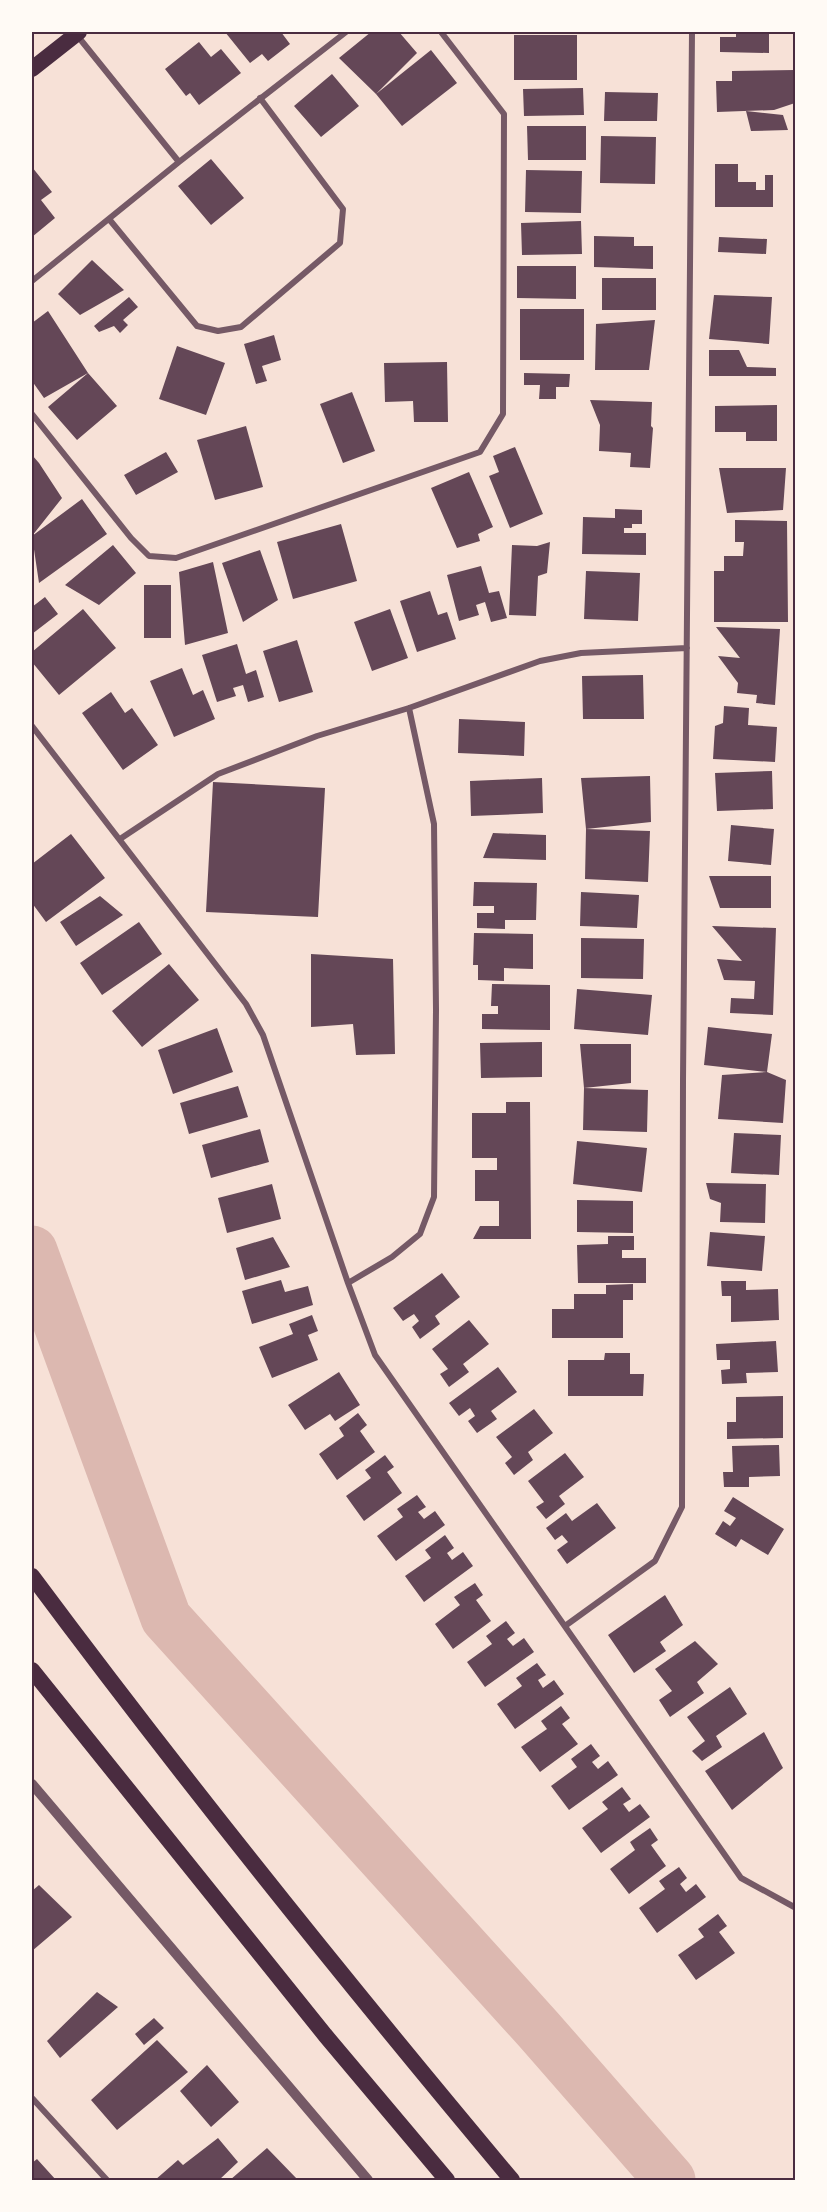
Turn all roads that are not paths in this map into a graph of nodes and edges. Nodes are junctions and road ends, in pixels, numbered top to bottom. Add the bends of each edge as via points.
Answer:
1 (346, 32) edge
2 (441, 32) edge
3 (692, 32) edge
4 (77, 33) edge
5 (32, 69) edge
6 (260, 98) junction
7 (179, 162) junction
8 (110, 219) junction
9 (32, 281) edge
10 (32, 414) edge
11 (687, 648) junction
12 (410, 708) junction
13 (32, 726) edge
14 (120, 839) junction
15 (348, 1283) junction
16 (32, 1576) edge
17 (565, 1626) junction
18 (32, 1670) edge
19 (32, 1784) edge
20 (795, 1908) edge
21 (32, 2098) edge
22 (106, 2181) edge
23 (368, 2181) edge
24 (447, 2181) edge
25 (512, 2181) edge

1 - 6 street
2 - 10 street via 504,114 503,414 480,452 176,558 148,556
3 - 11 street
4 - 5 highway
4 - 7 street
6 - 7 street
6 - 8 street via 343,209 340,243 241,327 218,331 198,326
7 - 8 street
8 - 9 street
11 - 12 street via 581,653 540,661
11 - 17 street via 682,1507 655,1561
12 - 14 street via 316,736 218,774
12 - 15 street via 434,824 434,1197 420,1234 392,1257
13 - 14 street
14 - 15 street via 246,1004 263,1035
15 - 17 street via 375,1355
16 - 25 highway via 121,1696 346,1981
17 - 20 street via 741,1878
18 - 24 highway
19 - 23 street
21 - 22 street

